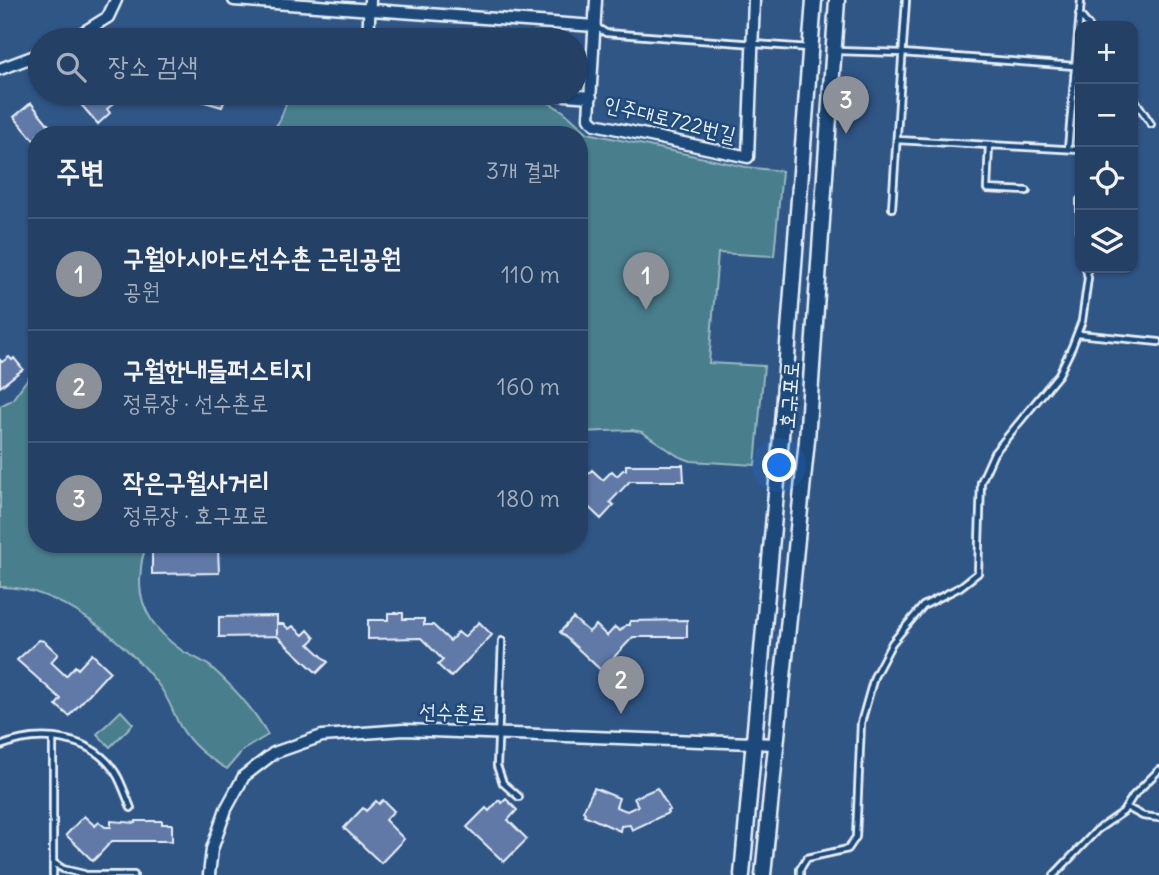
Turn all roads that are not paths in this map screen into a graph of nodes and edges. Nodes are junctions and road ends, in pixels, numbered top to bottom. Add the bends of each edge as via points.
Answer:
1 (116, 0) edge
2 (234, 0) edge
3 (596, 0) edge
4 (754, 0) edge
5 (814, 0) edge
6 (837, 0) edge
7 (906, 0) edge
8 (1081, 0) edge
9 (370, 5) edge
10 (1079, 14) junction
11 (1078, 21) edge
12 (1084, 21) edge
13 (595, 26) junction
14 (90, 28) edge
15 (369, 28) edge
16 (752, 44) junction
17 (811, 48) junction
18 (833, 50) junction
19 (902, 53) junction
20 (28, 58) edge
21 (1075, 66) joint
22 (0, 69) edge
23 (588, 97) edge
24 (591, 97) junction
25 (1138, 104) edge
26 (1151, 124) dead end
27 (897, 140) junction
28 (989, 145) junction
29 (1068, 149) junction
30 (1075, 150) edge
31 (1027, 191) dead end
32 (892, 208) dead end
33 (1087, 273) edge
34 (1077, 334) junction
35 (1159, 342) edge
36 (502, 641) dead end
37 (498, 733) junction
38 (53, 738) junction
39 (754, 743) junction
40 (777, 744) junction
41 (0, 746) edge
42 (1159, 770) edge
43 (520, 797) dead end
44 (1126, 807) junction
45 (131, 808) dead end
46 (1159, 817) edge
47 (53, 863) junction
48 (53, 875) edge
49 (85, 875) edge
50 (134, 875) edge
51 (209, 875) edge
52 (742, 875) edge
53 (763, 875) edge
54 (800, 875) edge
55 (1054, 875) edge

1 - 14 street via 108,17
2 - 9 street via 362,11
3 - 13 street, 인주대로722번길
4 - 16 street
5 - 17 main road, 호구포로
6 - 18 main road, 호구포로
7 - 19 lane
8 - 10 lane
9 - 13 street
9 - 15 street
10 - 11 lane
10 - 12 lane
13 - 16 lane via 606,33
13 - 24 street, 인주대로722번길
16 - 17 lane
16 - 24 street, 인주대로722번길 via 748,157 595,124 589,118
17 - 39 main road, 호구포로
18 - 19 lane
18 - 40 main road, 호구포로 via 807,440
19 - 21 lane
19 - 27 lane
20 - 22 street
21 - 29 lane
23 - 24 street
25 - 26 lane
27 - 28 lane
27 - 32 lane
28 - 29 lane
28 - 31 lane via 987,189
29 - 30 lane
33 - 34 lane
34 - 35 lane
34 - 54 lane via 1059,374 994,453 981,482 978,573 923,606 892,643 874,677 861,723 856,837 848,849 807,858
36 - 37 lane
37 - 39 street, 선수촌로
37 - 43 lane via 499,774
37 - 51 street, 선수촌로 via 404,730 322,736 274,752 244,776 226,808
38 - 41 lane via 26,738
38 - 45 lane via 89,747 108,762
38 - 47 lane
39 - 40 street, 선수촌로
39 - 52 main road, 호구포로
40 - 53 main road, 호구포로
42 - 44 lane
44 - 46 lane via 1143,816
44 - 55 lane
47 - 48 lane
47 - 49 lane
49 - 50 lane

